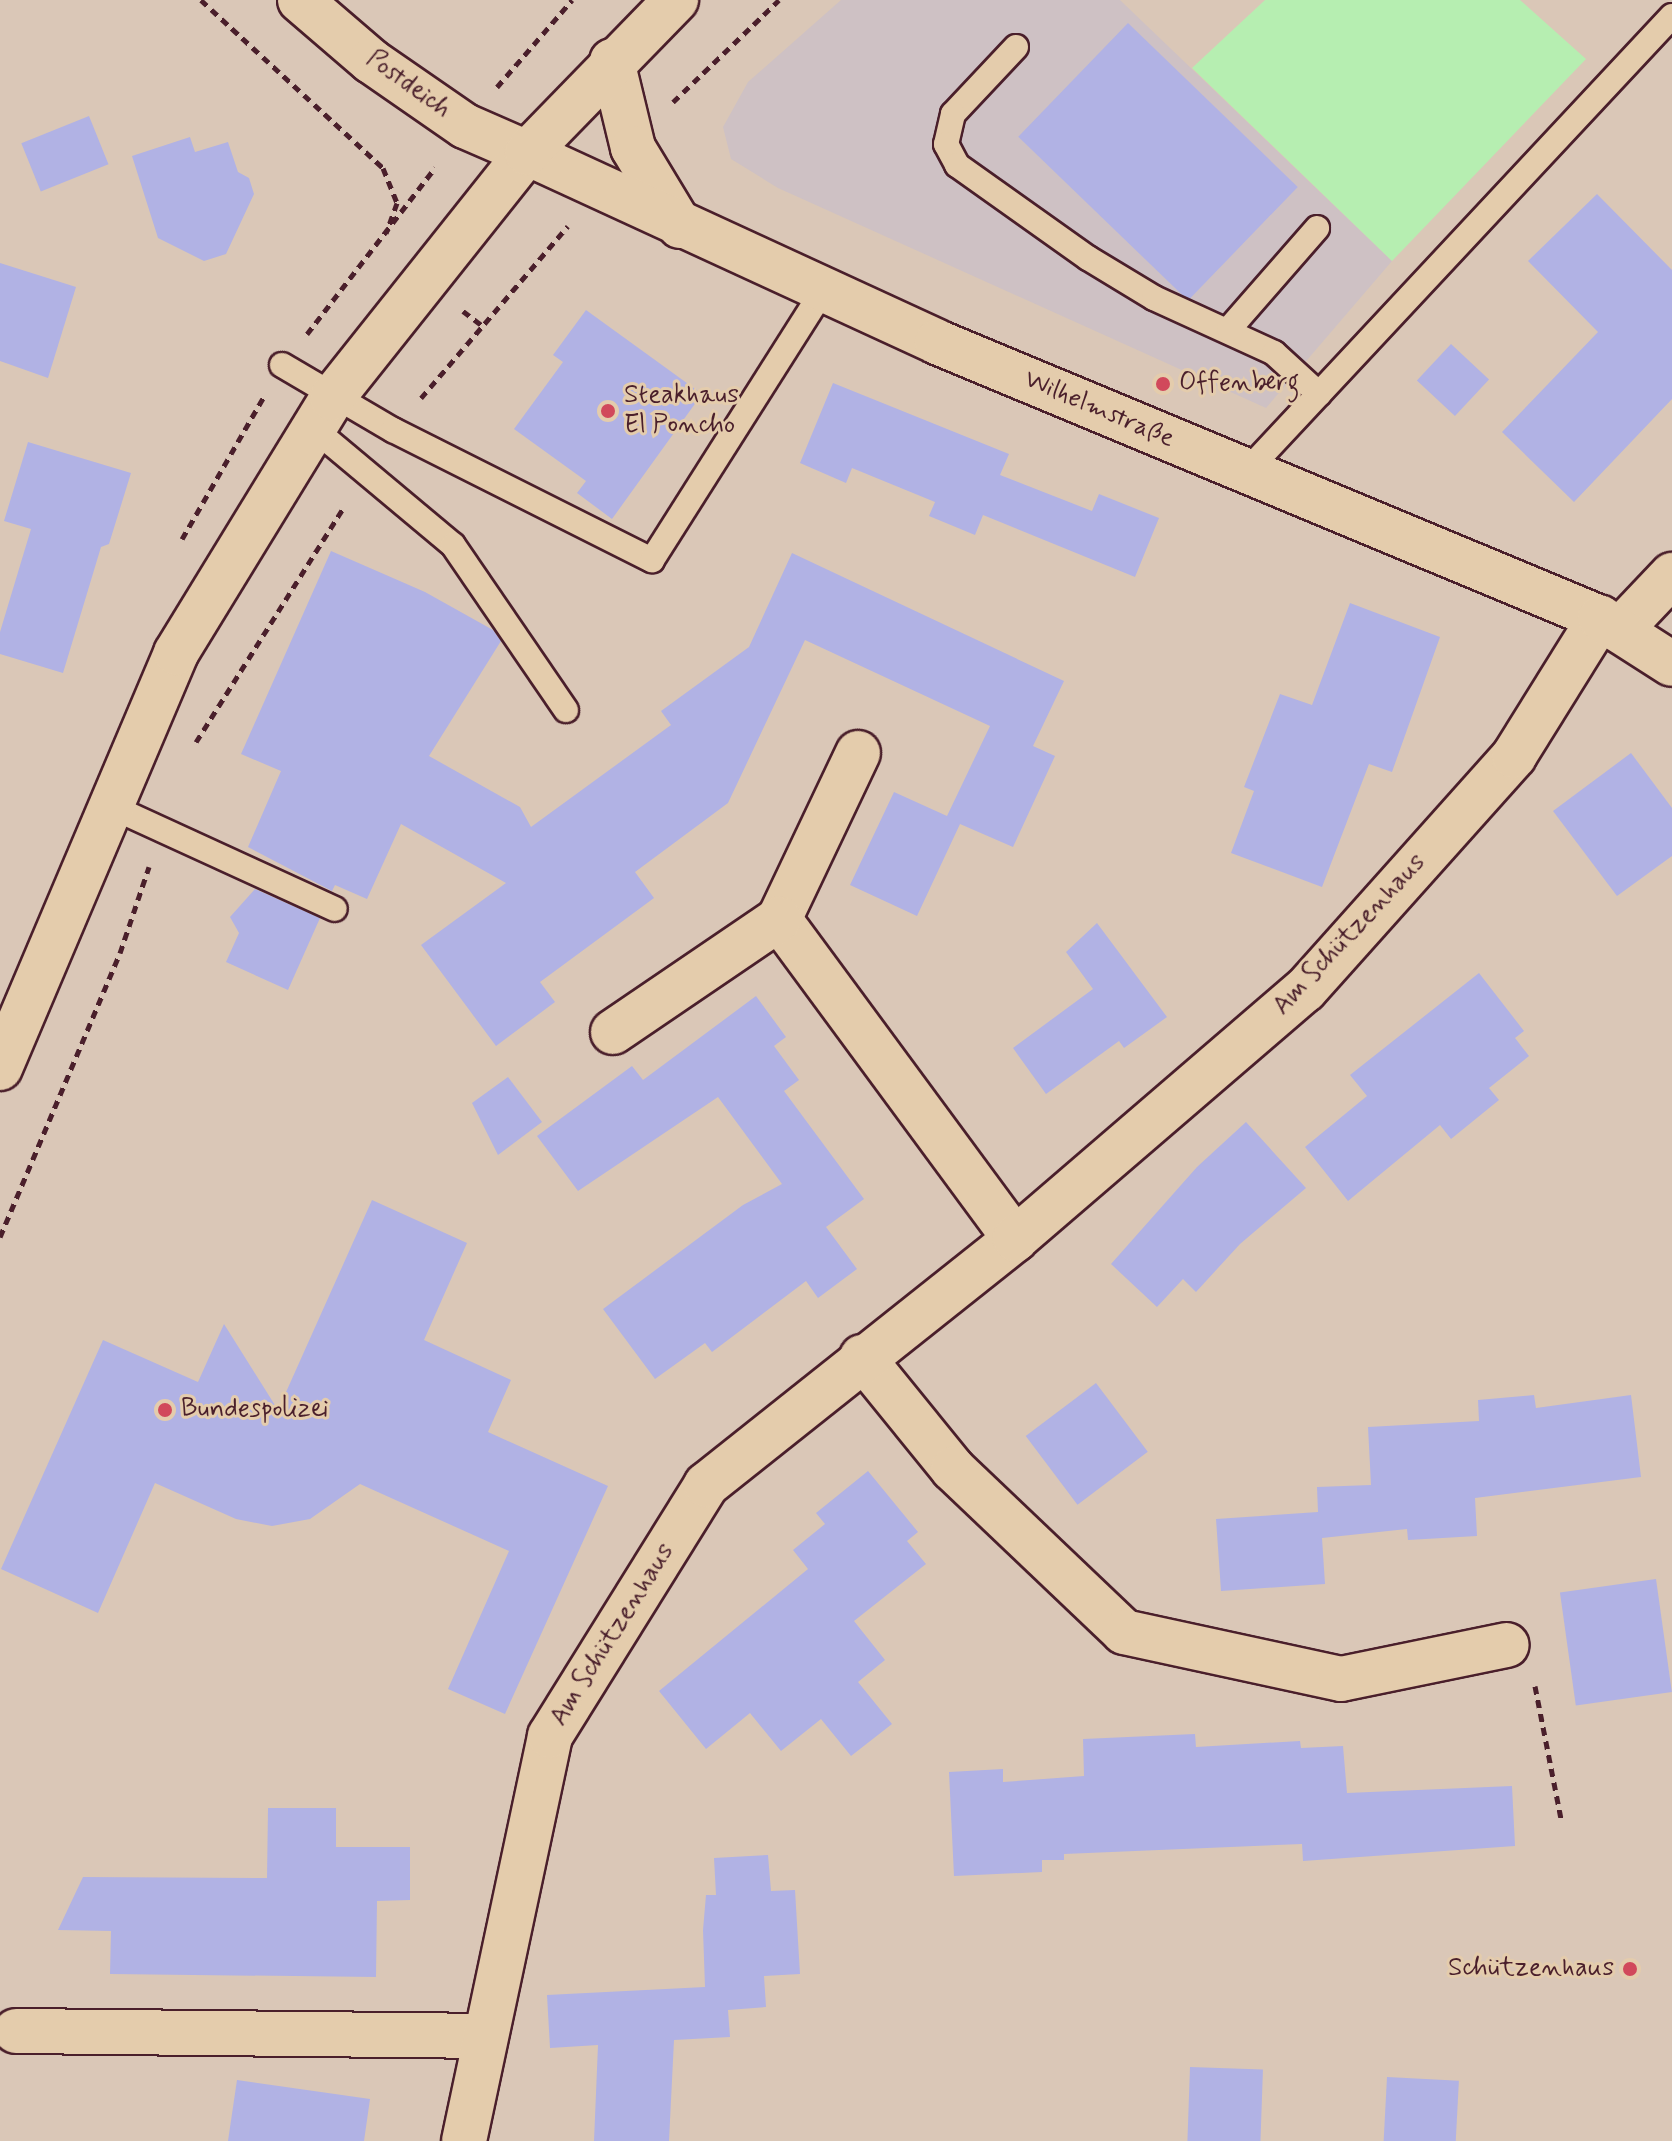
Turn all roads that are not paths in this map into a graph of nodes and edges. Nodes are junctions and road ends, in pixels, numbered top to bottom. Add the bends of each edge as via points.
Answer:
1 (300, 0) edge
2 (676, 0) edge
3 (1672, 16) edge
4 (1016, 47) dead end
5 (612, 61) junction
6 (527, 153) junction
7 (680, 226) junction
8 (1317, 228) dead end
9 (823, 291) junction
10 (1229, 329) junction
11 (282, 365) dead end
12 (1319, 394) junction
13 (323, 413) junction
14 (1246, 472) junction
15 (1672, 575) edge
16 (1610, 624) junction
17 (1672, 664) edge
18 (566, 710) dead end
19 (858, 753) dead end
20 (110, 806) junction
21 (335, 909) dead end
22 (779, 919) junction
23 (613, 1032) dead end
24 (0, 1068) edge
25 (1015, 1239) junction
26 (862, 1357) junction
27 (1507, 1645) road end
28 (8, 2031) edge
29 (485, 2036) junction
30 (464, 2141) edge

1 - 6 street, Postdeich via 371,61 465,126
2 - 5 street
3 - 12 lane
4 - 10 lane via 953,114 946,144 957,165 1154,298
5 - 6 street
5 - 7 street via 633,148
6 - 7 street, Wilhelmstraße
6 - 13 street
7 - 9 street, Wilhelmstraße
8 - 10 lane
9 - 13 lane via 652,560 393,430
9 - 14 street, Wilhelmstraße
10 - 12 lane via 1274,353
11 - 13 lane
12 - 14 lane
13 - 18 lane via 366,472 453,545
13 - 20 street via 176,653
14 - 16 street, Wilhelmstraße
15 - 16 street, Am Schützenhaus
16 - 17 street, Wilhelmstraße
16 - 25 street, Am Schützenhaus via 1514,756 1305,990
19 - 22 street
20 - 21 lane
20 - 24 street
22 - 23 street
22 - 25 street
25 - 26 street, Am Schützenhaus
26 - 27 street via 953,1469 1124,1632 1341,1679
26 - 29 street, Am Schützenhaus via 706,1485 550,1736
28 - 29 street
29 - 30 street, Am Schützenhaus

